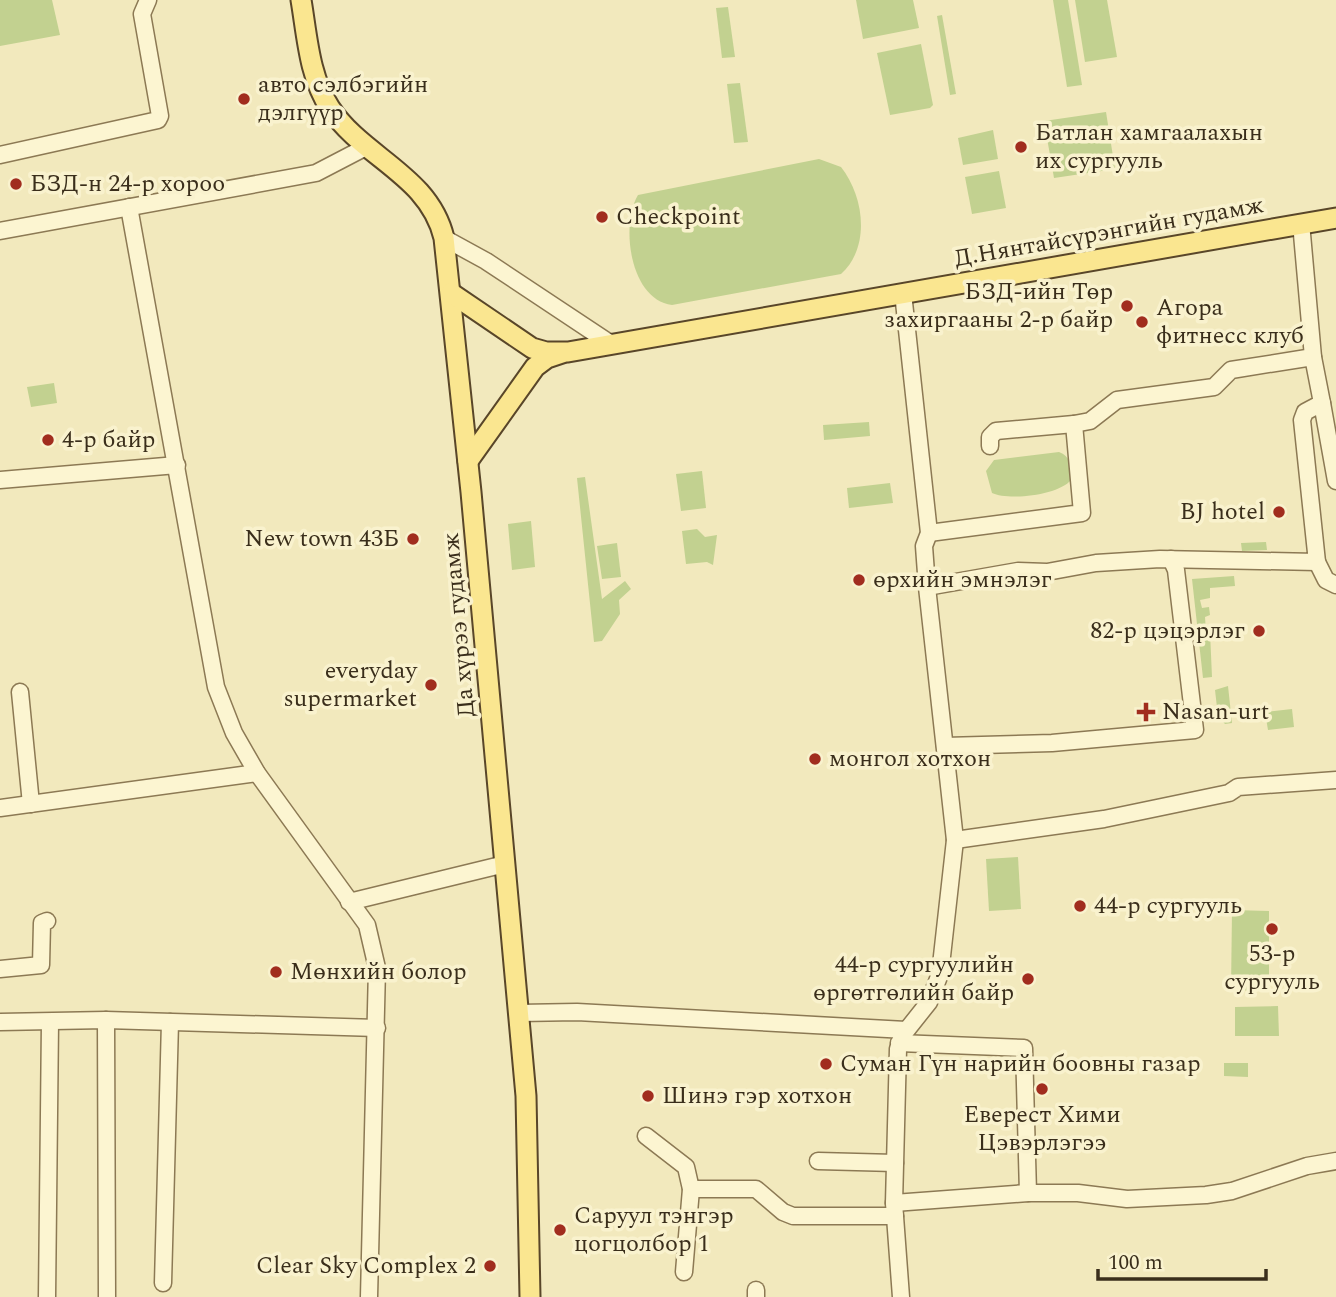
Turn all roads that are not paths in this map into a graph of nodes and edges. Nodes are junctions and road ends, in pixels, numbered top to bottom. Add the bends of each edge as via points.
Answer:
1 (148, 0) edge
2 (301, 0) edge
3 (366, 147) junction
4 (0, 155) edge
5 (129, 207) junction
6 (1336, 218) edge
7 (1301, 223) junction
8 (0, 231) edge
9 (444, 238) junction
10 (451, 293) junction
11 (903, 293) junction
12 (611, 344) junction
13 (568, 352) junction
14 (1313, 357) junction
15 (1322, 403) junction
16 (1074, 424) junction
17 (990, 446) dead end
18 (468, 461) junction
19 (177, 465) junction
20 (0, 480) edge
21 (1336, 481) edge
22 (929, 533) junction
23 (1171, 559) junction
24 (1317, 562) junction
25 (1336, 585) edge
26 (927, 587) junction
27 (20, 692) dead end
28 (945, 747) junction
29 (257, 773) junction
30 (1336, 780) edge
31 (31, 804) junction
32 (0, 808) edge
33 (955, 840) junction
34 (505, 864) junction
35 (349, 902) junction
36 (47, 921) dead end
37 (0, 969) edge
38 (519, 1013) junction
39 (106, 1020) junction
40 (0, 1022) edge
41 (50, 1022) junction
42 (170, 1022) junction
43 (377, 1028) junction
44 (902, 1036) junction
45 (646, 1136) dead end
46 (818, 1161) dead end
47 (1336, 1161) edge
48 (895, 1163) junction
49 (691, 1189) junction
50 (1028, 1193) junction
51 (894, 1210) junction
52 (684, 1272) dead end
53 (163, 1283) dead end
54 (47, 1297) edge
55 (107, 1297) edge
56 (369, 1297) edge
57 (530, 1297) edge
58 (901, 1297) edge

1 - 4 street via 142,14 158,120
2 - 3 main road, Да хүрээ гудамж via 322,94
3 - 5 street via 316,173
3 - 9 main road, Да хүрээ гудамж via 425,196
5 - 8 street
5 - 19 street
6 - 7 main road, Д.Нянтайсүрэнгийн гудамж
7 - 11 main road, Д.Нянтайсүрэнгийн гудамж
7 - 14 street
9 - 10 main road, Да хүрээ гудамж
9 - 12 street
10 - 13 main road, Д.Нянтайсүрэнгийн гудамж via 532,348
10 - 18 main road, Да хүрээ гудамж
11 - 12 main road, Д.Нянтайсүрэнгийн гудамж
11 - 22 street
12 - 13 main road, Д.Нянтайсүрэнгийн гудамж
13 - 18 main road via 535,367
14 - 15 street
14 - 16 street via 1231,370 1214,387 1117,400 1090,421
15 - 21 street
15 - 24 street via 1305,412 1301,420
16 - 17 street via 996,431
16 - 22 street via 1083,513
18 - 34 main road, Да хүрээ гудамж
19 - 20 street
19 - 29 street via 209,662 234,733
22 - 26 street via 924,546
23 - 24 street
23 - 26 street via 1018,571
23 - 28 street via 1195,730
24 - 25 street via 1326,580
26 - 28 street
27 - 31 street
28 - 33 street
29 - 31 street
29 - 35 street
30 - 33 street via 1238,787 1230,793 1104,819
31 - 32 street
33 - 44 street via 940,974 929,1002
34 - 35 street
34 - 38 main road, Да хүрээ гудамж
35 - 43 street via 367,925 374,946
36 - 37 street via 42,923 41,965
38 - 44 street via 577,1012
38 - 57 main road, Да хүрээ гудамж via 528,1142
39 - 41 street
39 - 42 street
39 - 55 street
40 - 41 street
41 - 54 street
42 - 43 street
42 - 53 street
43 - 56 street
44 - 48 street
44 - 50 street via 1024,1048
45 - 49 street via 686,1167
46 - 48 street
47 - 50 street via 1206,1195 1127,1199
48 - 51 street
49 - 51 street via 756,1189 793,1216
49 - 52 street
50 - 51 street
51 - 58 street

